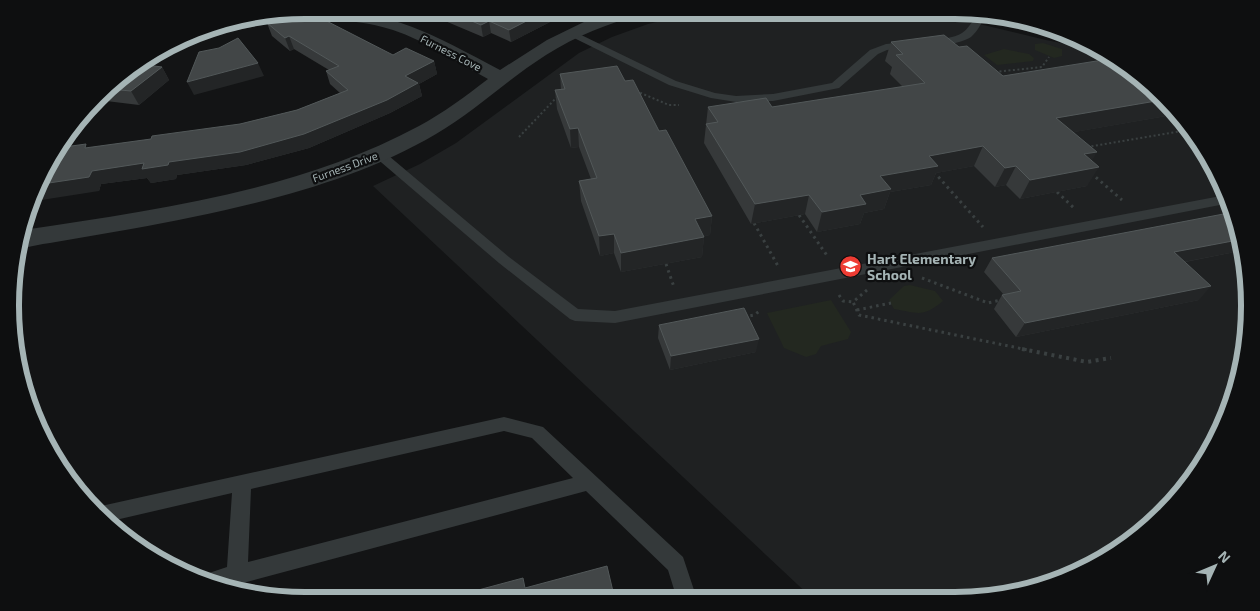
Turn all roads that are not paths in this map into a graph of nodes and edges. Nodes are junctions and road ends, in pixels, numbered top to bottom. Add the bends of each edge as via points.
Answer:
1 (366, 19) edge
2 (613, 19) edge
3 (979, 20) edge
4 (573, 34) junction
5 (502, 79) junction
6 (379, 154) junction
7 (1221, 200) edge
8 (27, 238) edge
9 (589, 482) junction
10 (242, 483) junction
11 (108, 513) edge
12 (237, 575) junction
13 (221, 579) edge
14 (685, 592) edge

1 - 5 street, Furness Cove via 409,31
2 - 4 street, Furness Drive
3 - 4 lane via 970,34 959,39 884,48 873,53 846,80 835,86 738,99 673,83
4 - 5 street, Furness Drive via 528,59
5 - 6 street, Furness Drive via 448,118
6 - 7 lane via 504,260 576,315 615,317
6 - 8 street, Furness Drive via 294,185 218,205
9 - 10 lane via 537,432 504,424
9 - 12 lane
9 - 14 lane via 676,564
10 - 11 lane
10 - 12 lane
12 - 13 lane

